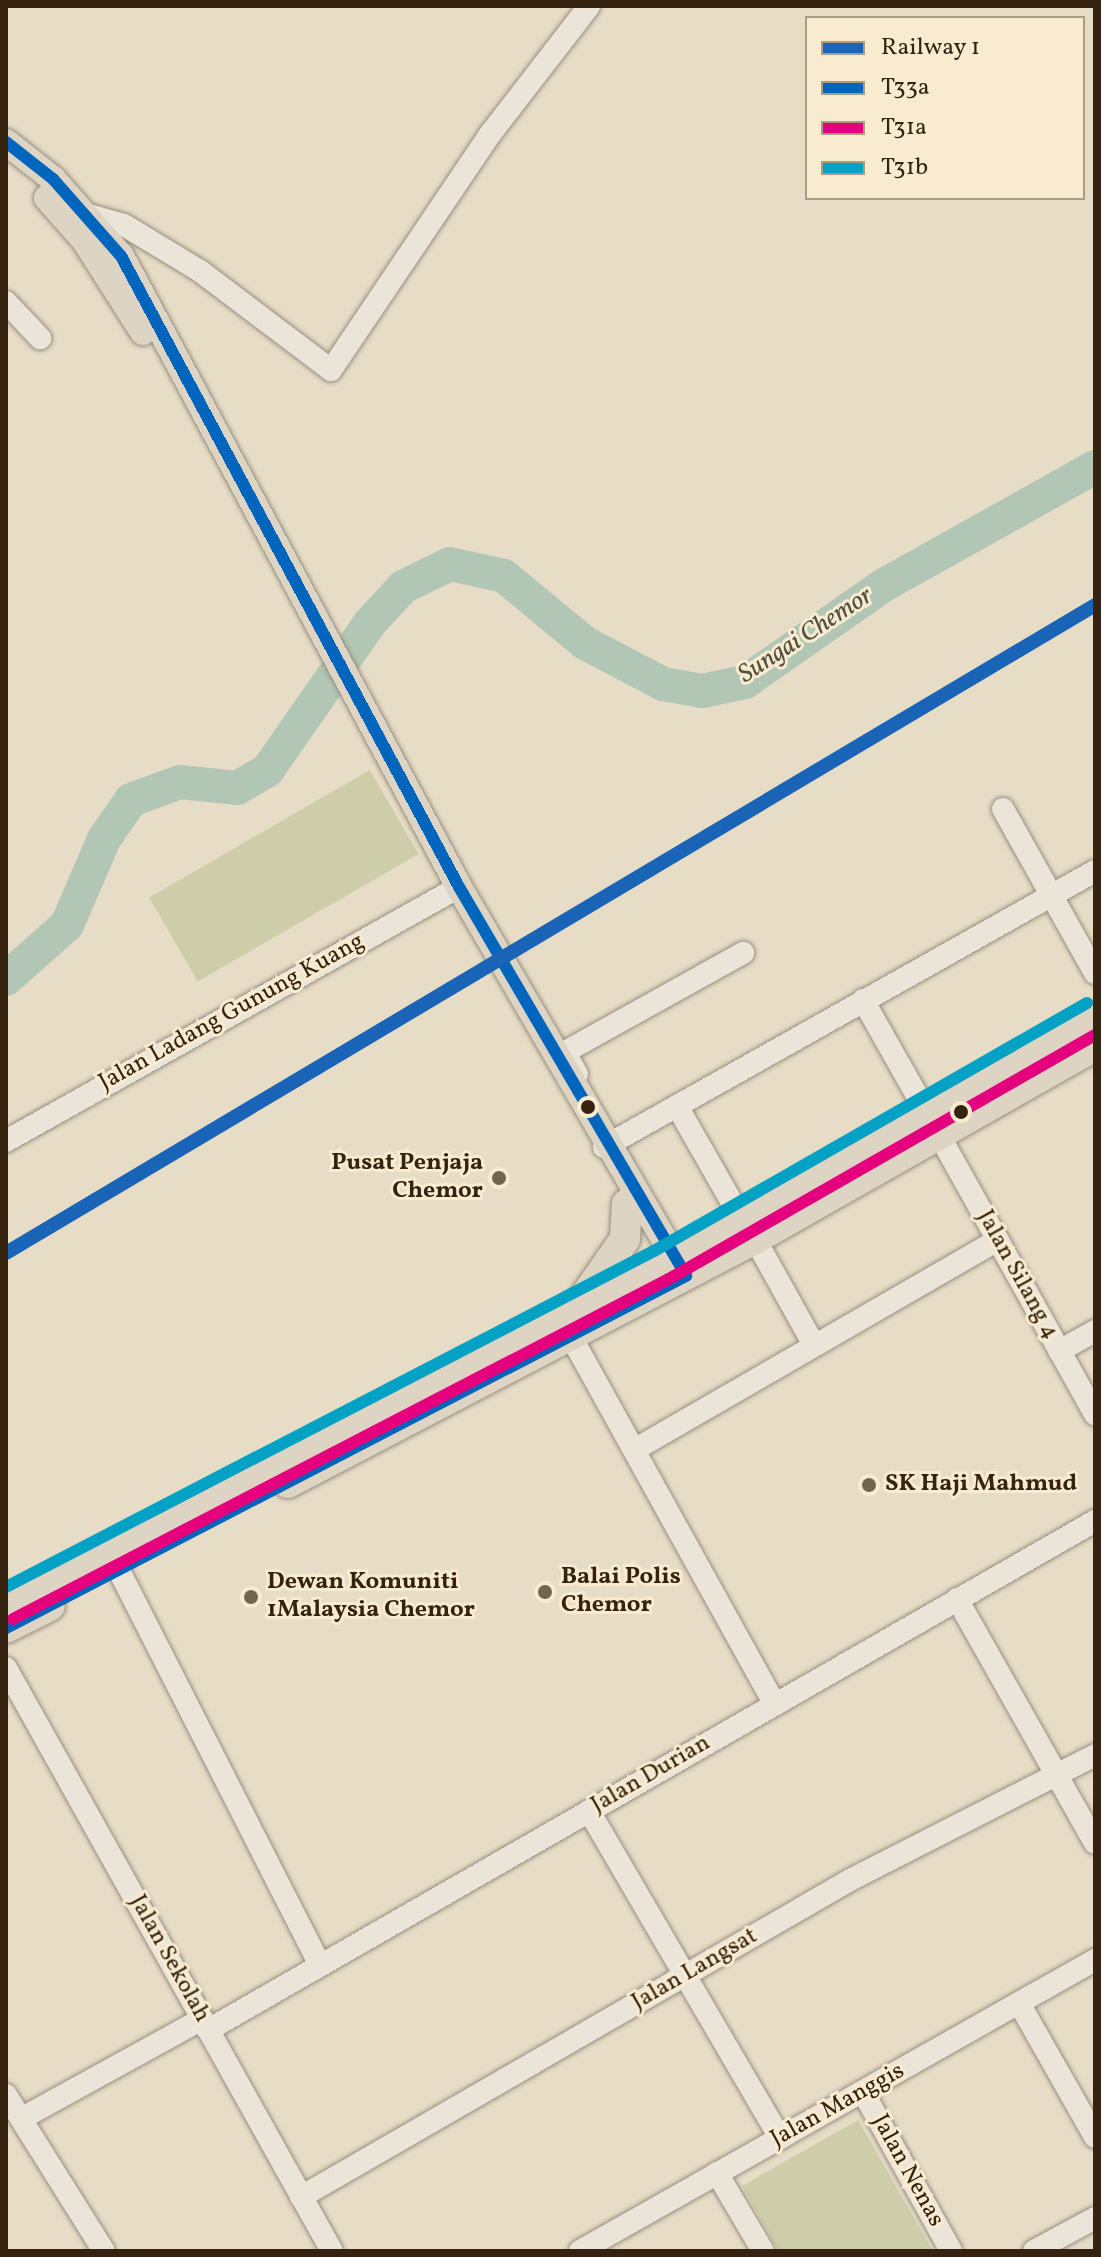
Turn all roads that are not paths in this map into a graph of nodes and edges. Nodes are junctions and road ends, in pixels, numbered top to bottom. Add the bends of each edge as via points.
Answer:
1 (589, 6) edge
2 (6, 142) edge
3 (6, 163) edge
4 (89, 215) junction
5 (6, 302) edge
6 (40, 338) dead end
7 (249, 506) junction
8 (1003, 809) dead end
9 (1095, 871) edge
10 (459, 887) junction
11 (1051, 895) junction
12 (743, 953) dead end
13 (1095, 973) edge
14 (863, 1000) junction
15 (1095, 1017) edge
16 (1095, 1046) edge
17 (677, 1106) junction
18 (933, 1124) junction
19 (6, 1141) edge
20 (610, 1144) junction
21 (627, 1204) junction
22 (748, 1230) junction
23 (998, 1240) junction
24 (674, 1271) junction
25 (567, 1322) junction
26 (1095, 1331) edge
27 (814, 1345) junction
28 (1059, 1351) junction
29 (1095, 1414) edge
30 (634, 1450) junction
31 (1095, 1521) edge
32 (113, 1561) junction
33 (957, 1599) junction
34 (6, 1605) edge
35 (6, 1628) edge
36 (6, 1668) edge
37 (775, 1704) junction
38 (1095, 1755) edge
39 (1057, 1776) junction
40 (589, 1811) junction
41 (1095, 1843) edge
42 (1095, 1960) edge
43 (320, 1965) junction
44 (685, 1976) junction
45 (1019, 2003) junction
46 (205, 2024) junction
47 (863, 2092) junction
48 (12, 2104) edge
49 (1095, 2137) edge
50 (780, 2138) junction
51 (717, 2173) junction
52 (301, 2197) junction
53 (1095, 2218) edge
54 (1060, 2245) edge
55 (104, 2251) edge
56 (332, 2251) edge
57 (580, 2251) edge
58 (763, 2251) edge
59 (951, 2251) edge
60 (1034, 2251) edge

1 - 4 street via 491,133 331,370 189,264 124,225
2 - 4 main road
3 - 7 main road via 85,241
4 - 7 main road via 121,256
5 - 6 street
7 - 10 main road
8 - 11 street
9 - 11 street
10 - 19 street, Jalan Ladang Gunung Kuang
10 - 20 main road
11 - 13 street
11 - 14 street
12 - 20 street via 565,1052
14 - 17 street
14 - 18 street, Jalan Silang 4
15 - 18 highway
16 - 18 highway
17 - 20 street
17 - 22 street
18 - 22 highway
18 - 23 street, Jalan Silang 4
20 - 21 main road
20 - 24 main road
21 - 24 main road
21 - 25 highway via 629,1224 612,1265
22 - 24 highway
22 - 27 street
23 - 27 street
23 - 28 street, Jalan Silang 4
24 - 25 highway
25 - 30 street
25 - 32 highway
26 - 28 street
27 - 30 street
28 - 29 street, Jalan Silang 4
30 - 37 street
31 - 33 street, Jalan Durian
32 - 34 highway
32 - 35 highway
32 - 43 street
33 - 37 street, Jalan Durian
33 - 39 street
36 - 46 street, Jalan Sekolah
37 - 40 street, Jalan Durian
38 - 39 street, Jalan Langsat
39 - 41 street
39 - 44 street, Jalan Langsat via 852,1879
40 - 43 street, Jalan Durian
40 - 44 street
42 - 45 street, Jalan Manggis
43 - 46 street, Jalan Durian
44 - 50 street
44 - 52 street, Jalan Langsat
45 - 47 street, Jalan Manggis
45 - 49 street
46 - 48 street, Jalan Durian
46 - 52 street, Jalan Sekolah
47 - 50 street, Jalan Manggis
47 - 59 street, Jalan Nenas
48 - 55 street
50 - 51 street, Jalan Manggis
51 - 57 street, Jalan Manggis
51 - 58 street
52 - 56 street, Jalan Sekolah
53 - 54 street
54 - 60 street

